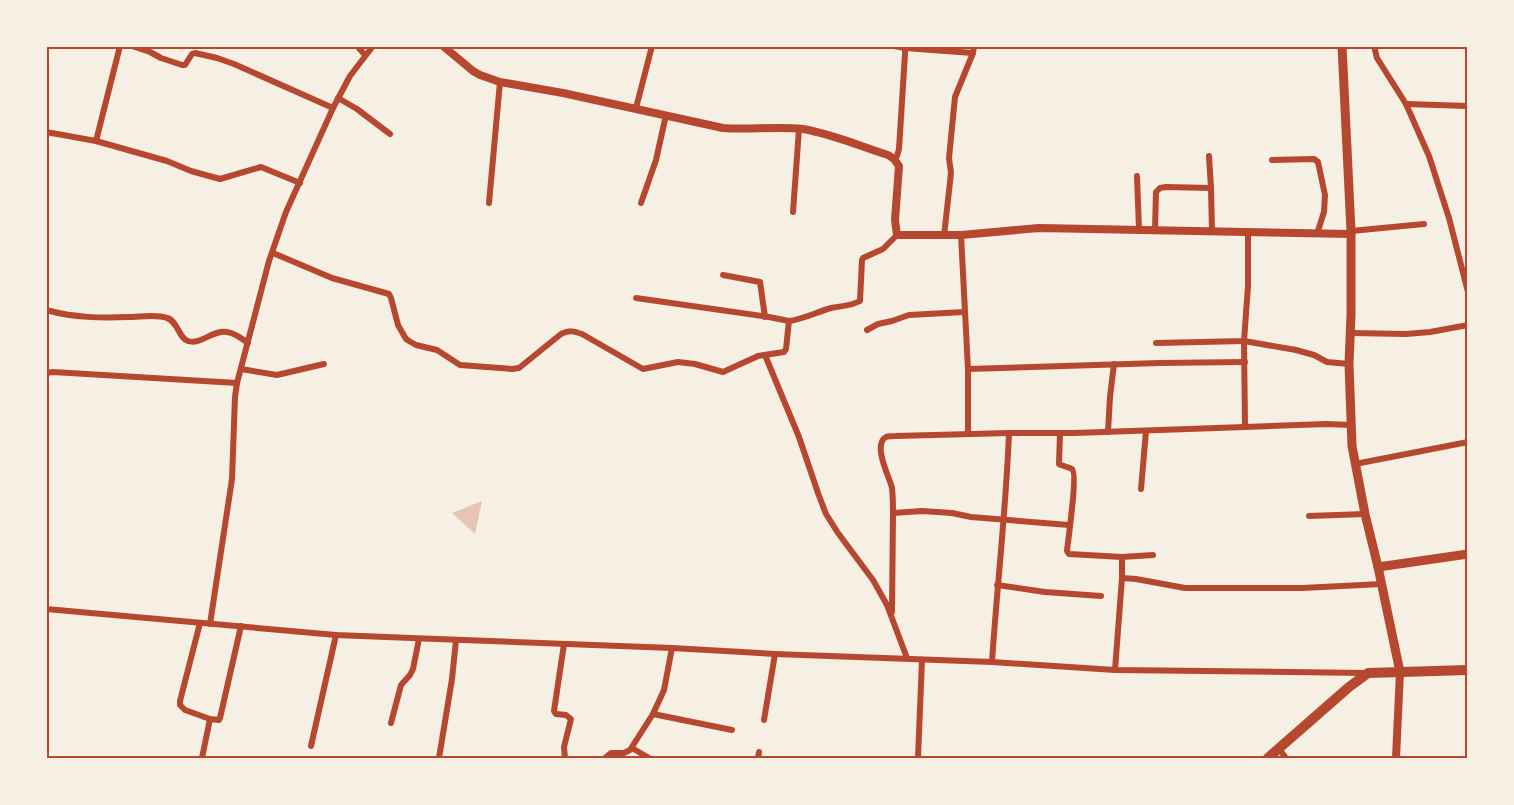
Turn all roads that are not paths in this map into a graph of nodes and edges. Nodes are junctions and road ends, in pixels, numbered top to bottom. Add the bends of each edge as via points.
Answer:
1 (120, 46) edge
2 (132, 46) edge
3 (357, 46) edge
4 (373, 46) edge
5 (443, 46) edge
6 (652, 46) edge
7 (894, 46) edge
8 (1342, 46) edge
9 (1374, 46) edge
10 (905, 48) edge
11 (973, 50) edge
12 (366, 54) junction
13 (500, 82) junction
14 (338, 98) junction
15 (1406, 104) junction
16 (1467, 106) edge
17 (333, 108) junction
18 (636, 108) junction
19 (666, 115) junction
20 (799, 129) junction
21 (46, 132) edge
22 (390, 134) dead end
23 (96, 141) junction
24 (1209, 156) dead end
25 (894, 159) junction
26 (1272, 160) dead end
27 (1137, 176) dead end
28 (300, 183) junction
29 (1211, 188) junction
30 (489, 203) dead end
31 (641, 203) dead end
32 (793, 212) dead end
33 (1424, 224) dead end
34 (1139, 229) junction
35 (1155, 230) junction
36 (1212, 231) junction
37 (1248, 232) junction
38 (1351, 232) junction
39 (1320, 234) junction
40 (897, 235) junction
41 (961, 235) junction
42 (944, 236) junction
43 (273, 253) junction
44 (723, 275) dead end
45 (1467, 292) edge
46 (636, 298) dead end
47 (46, 310) edge
48 (964, 312) junction
49 (765, 317) junction
50 (789, 321) junction
51 (1467, 325) edge
52 (867, 330) dead end
53 (1351, 333) junction
54 (1244, 341) junction
55 (248, 343) junction
56 (1156, 343) dead end
57 (765, 355) junction
58 (1245, 362) junction
59 (324, 364) dead end
60 (1114, 364) junction
61 (1347, 364) junction
62 (241, 369) junction
63 (968, 369) junction
64 (46, 373) edge
65 (237, 383) junction
66 (1351, 425) junction
67 (1245, 427) junction
68 (1146, 431) junction
69 (1108, 432) junction
70 (1009, 433) junction
71 (1060, 433) junction
72 (969, 434) junction
73 (1467, 442) edge
74 (1355, 464) junction
75 (1141, 489) dead end
76 (893, 513) junction
77 (1361, 514) junction
78 (1309, 516) dead end
79 (1004, 520) junction
80 (1069, 525) junction
81 (1467, 554) edge
82 (1153, 555) dead end
83 (1122, 557) junction
84 (1378, 567) junction
85 (1122, 578) junction
86 (1382, 584) junction
87 (997, 585) junction
88 (1101, 597) dead end
89 (46, 609) edge
90 (891, 615) junction
91 (200, 623) junction
92 (210, 624) junction
93 (241, 626) junction
94 (336, 635) junction
95 (419, 639) junction
96 (456, 640) junction
97 (564, 644) junction
98 (672, 648) junction
99 (776, 654) junction
100 (907, 658) junction
101 (922, 660) junction
102 (992, 662) junction
103 (1115, 670) junction
104 (1467, 670) edge
105 (1397, 672) junction
106 (1370, 673) junction
107 (653, 714) junction
108 (210, 719) junction
109 (764, 720) dead end
110 (391, 723) dead end
111 (732, 730) dead end
112 (310, 746) dead end
113 (632, 748) junction
114 (1283, 754) edge
115 (202, 759) edge
116 (439, 759) edge
117 (565, 759) edge
118 (605, 759) edge
119 (649, 759) edge
120 (918, 759) edge
121 (1268, 759) edge
122 (1396, 759) edge

1 - 23 street
2 - 17 street via 182,65 195,52 217,58
3 - 12 street
4 - 12 street
5 - 13 street via 473,71
6 - 18 street
7 - 10 street
8 - 38 main road
9 - 15 street via 1377,58
10 - 11 street
10 - 25 street via 899,149
11 - 42 street via 955,97
12 - 14 street
13 - 18 street
13 - 30 street
14 - 17 street
14 - 22 street
15 - 16 street
15 - 45 street via 1430,156
17 - 28 street
18 - 19 street
19 - 20 street via 723,128
19 - 31 street via 657,160
20 - 25 street
20 - 32 street
21 - 23 street
23 - 28 street via 220,179 261,167
24 - 29 street
25 - 40 street via 899,166
26 - 39 street via 1318,162 1325,195
27 - 34 street
28 - 43 street
29 - 35 street via 1160,188 1156,192
29 - 36 street
33 - 38 street
34 - 35 street
34 - 41 street via 1039,228
35 - 36 street
36 - 37 street
37 - 39 street
37 - 54 street
38 - 39 street
38 - 53 main road
40 - 42 street
40 - 50 street via 883,249 861,260 860,301
41 - 42 street
41 - 48 street
43 - 55 street
43 - 57 street via 332,278 389,294 396,322 406,339 437,350 460,365 519,368 561,334 571,331 582,333 643,369 678,362 723,372
44 - 49 street via 760,282
46 - 49 street
47 - 55 street via 90,318 167,318 188,342 227,331
48 - 52 street via 909,315
48 - 63 street
49 - 50 street
50 - 57 street via 785,351
51 - 53 street via 1406,334
53 - 61 main road
54 - 56 street
54 - 58 street
54 - 61 street
55 - 62 street
57 - 90 street via 826,514 873,580
58 - 60 street
58 - 67 street
59 - 62 street via 277,375
60 - 63 street
60 - 69 street
61 - 66 main road
62 - 65 street
63 - 72 street
64 - 65 street
65 - 92 street via 232,478
66 - 67 street
66 - 74 main road
67 - 68 street
68 - 69 street
68 - 75 street
69 - 71 street
70 - 71 street
70 - 72 street
70 - 79 street
71 - 80 street via 1059,464 1075,472
72 - 76 street via 886,437 882,455 892,491
73 - 74 street
74 - 77 main road
76 - 79 street via 942,512
76 - 90 street
77 - 78 street
77 - 84 main road
79 - 80 street
79 - 87 street
80 - 83 street via 1069,554
81 - 84 main road
82 - 83 street
83 - 85 street
84 - 86 main road
85 - 86 street via 1185,588
85 - 103 street
86 - 105 main road
87 - 88 street
87 - 102 street
89 - 91 street
90 - 100 street
91 - 92 street
91 - 108 street via 180,705
92 - 93 street
93 - 94 street
93 - 108 street via 220,718
94 - 95 street
94 - 112 street
95 - 96 street
95 - 110 street
96 - 97 street
96 - 116 street
97 - 98 street
97 - 117 street via 554,711 571,719
98 - 99 street
98 - 107 street via 664,690
99 - 100 street
99 - 109 street
100 - 101 street
101 - 102 street
101 - 120 street
102 - 103 street
103 - 106 street
104 - 105 main road
105 - 106 main road
105 - 122 street
106 - 114 main road via 1349,687
107 - 111 street
107 - 113 street
108 - 115 street
113 - 118 street via 611,753
113 - 119 street
114 - 121 main road

